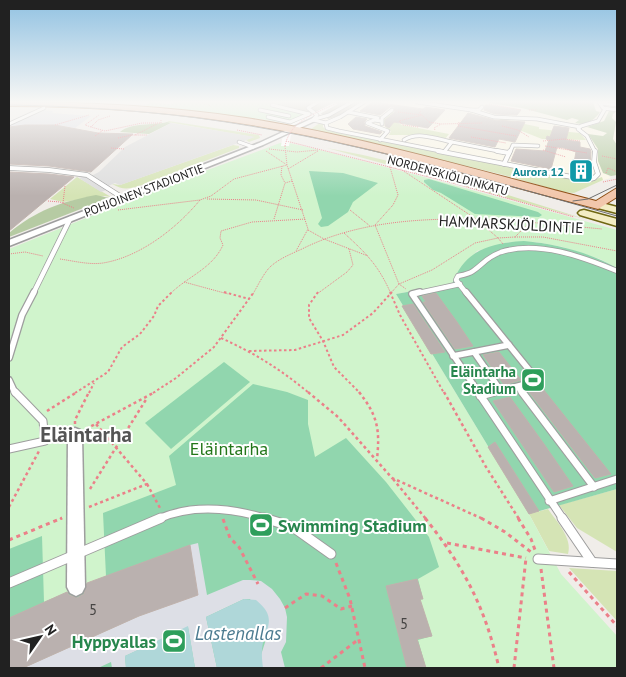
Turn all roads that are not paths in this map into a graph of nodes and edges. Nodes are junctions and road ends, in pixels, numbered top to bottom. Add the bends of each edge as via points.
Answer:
1 (251, 134) edge
2 (288, 134) edge
3 (329, 134) edge
4 (346, 134) edge
5 (386, 134) edge
6 (584, 134) edge
7 (380, 140) junction
8 (404, 140) dead end
9 (284, 141) junction
10 (239, 142) dead end
11 (452, 142) junction
12 (538, 146) road end
13 (253, 147) junction
14 (444, 152) junction
15 (509, 153) junction
16 (504, 164) junction
17 (9, 168) edge
18 (617, 192) edge
19 (123, 198) junction
20 (610, 209) edge
21 (582, 216) junction
22 (70, 219) junction
23 (617, 223) edge
24 (9, 243) edge
25 (617, 271) edge
26 (460, 284) junction
27 (509, 345) junction
28 (474, 352) junction
29 (453, 356) junction
30 (9, 358) edge
31 (9, 380) edge
32 (518, 387) junction
33 (501, 391) junction
34 (480, 396) junction
35 (74, 434) road end
36 (9, 449) edge
37 (617, 479) edge
38 (594, 486) junction
39 (550, 501) junction
40 (331, 554) road end
41 (75, 556) junction
42 (538, 558) road end
43 (592, 562) junction
44 (617, 564) edge
45 (9, 583) edge
46 (76, 587) dead end

1 - 9 main road, NORDENSKIÖLDINKATU
2 - 9 street, POHJOINEN STADIONTIE
3 - 20 main road, NORDENSKIÖLDINKATU
4 - 7 lane
5 - 7 lane
6 - 16 lane via 595,149 594,162 598,174 594,178 587,180
7 - 14 lane
8 - 11 lane via 415,136
9 - 13 street, POHJOINEN STADIONTIE
9 - 21 main road, NORDENSKIÖLDINKATU via 416,166
10 - 13 lane
11 - 14 lane
11 - 15 lane
12 - 15 lane via 513,145
13 - 19 street, POHJOINEN STADIONTIE
14 - 16 lane
15 - 16 lane
17 - 19 lane via 87,175
18 - 20 main road
19 - 22 street, POHJOINEN STADIONTIE
20 - 21 main road
20 - 23 main road
21 - 23 main road, NORDENSKIÖLDINKATU
22 - 24 street, POHJOINEN STADIONTIE
22 - 30 lane via 22,315
25 - 26 lane via 544,250 509,250 486,258 472,272 458,276 456,280
26 - 27 lane
26 - 29 lane via 412,294
27 - 28 lane
27 - 32 lane via 538,381
28 - 29 lane
28 - 33 lane
29 - 34 lane
31 - 36 lane via 15,393 43,421 45,441
32 - 33 lane
32 - 38 lane
33 - 34 lane
34 - 39 lane
35 - 41 street
37 - 38 lane
38 - 39 lane
39 - 43 lane
40 - 41 lane via 294,527 245,512 220,510 174,512
41 - 45 lane
41 - 46 street
42 - 43 lane
43 - 44 lane

